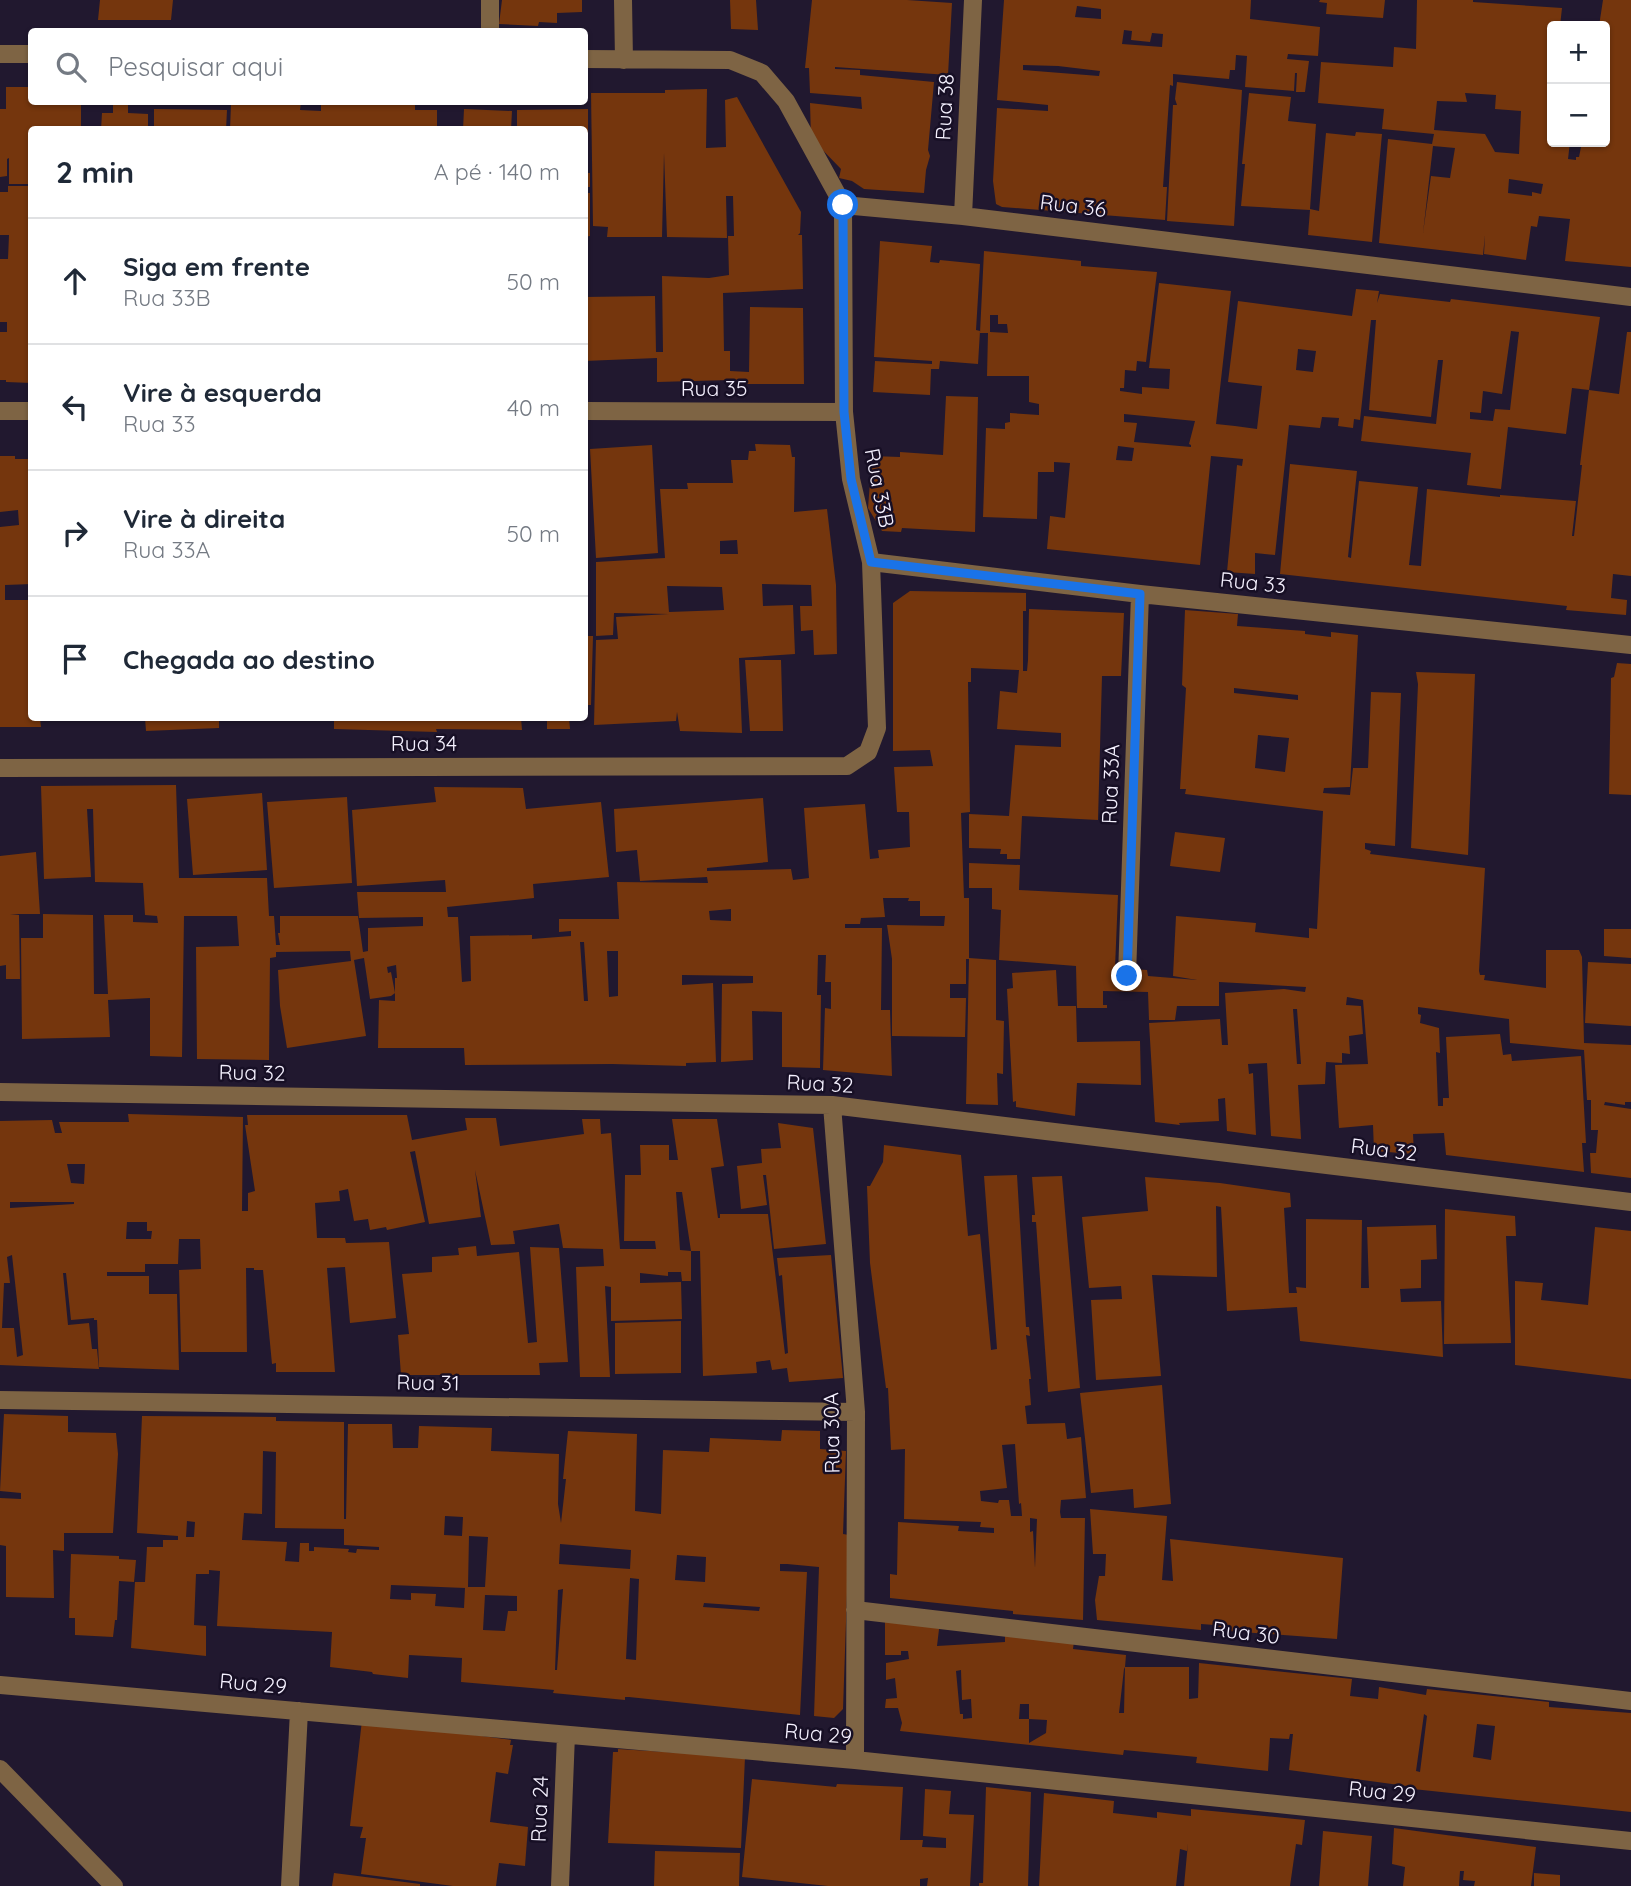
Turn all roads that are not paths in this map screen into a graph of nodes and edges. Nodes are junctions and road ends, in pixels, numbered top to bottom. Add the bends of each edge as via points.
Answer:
1 (490, 0) edge
2 (623, 0) edge
3 (973, 0) edge
4 (490, 28) edge
5 (0, 54) edge
6 (28, 54) edge
7 (588, 59) edge
8 (624, 60) junction
9 (843, 205) junction
10 (962, 216) junction
11 (1631, 297) edge
12 (0, 411) edge
13 (28, 411) edge
14 (588, 411) edge
15 (844, 412) junction
16 (871, 562) junction
17 (1140, 594) junction
18 (1631, 645) edge
19 (847, 766) joint
20 (0, 768) edge
21 (1127, 976) dead end
22 (0, 1092) edge
23 (832, 1105) junction
24 (1631, 1202) edge
25 (0, 1400) edge
26 (856, 1412) junction
27 (855, 1610) junction
28 (0, 1685) edge
29 (1631, 1701) edge
30 (299, 1711) junction
31 (566, 1735) junction
32 (855, 1760) junction
33 (0, 1769) edge
34 (1631, 1840) edge
35 (114, 1886) edge
36 (290, 1886) edge
37 (560, 1886) edge

1 - 4 street
2 - 8 street
3 - 10 street, Rua 38
5 - 6 street
7 - 8 street
8 - 9 street via 730,60 762,73 786,101
9 - 10 street, Rua 36
9 - 15 street, Rua 33B
10 - 11 street, Rua 36
12 - 13 street
14 - 15 street, Rua 35
15 - 16 street, Rua 33B via 851,479
16 - 17 street, Rua 33
16 - 19 street, Rua 33B via 877,729 868,752
17 - 18 street, Rua 33
17 - 21 street, Rua 33A
19 - 20 street, Rua 34
22 - 23 street, Rua 32
23 - 24 street, Rua 32
23 - 26 street, Rua 30A
25 - 26 street, Rua 31
26 - 27 street, Rua 30A
27 - 29 street, Rua 30
27 - 32 street, Rua 30A
28 - 30 street, Rua 29
30 - 31 street, Rua 29
30 - 36 street
31 - 32 street, Rua 29
31 - 37 street, Rua 24
32 - 34 street, Rua 29
33 - 35 street

